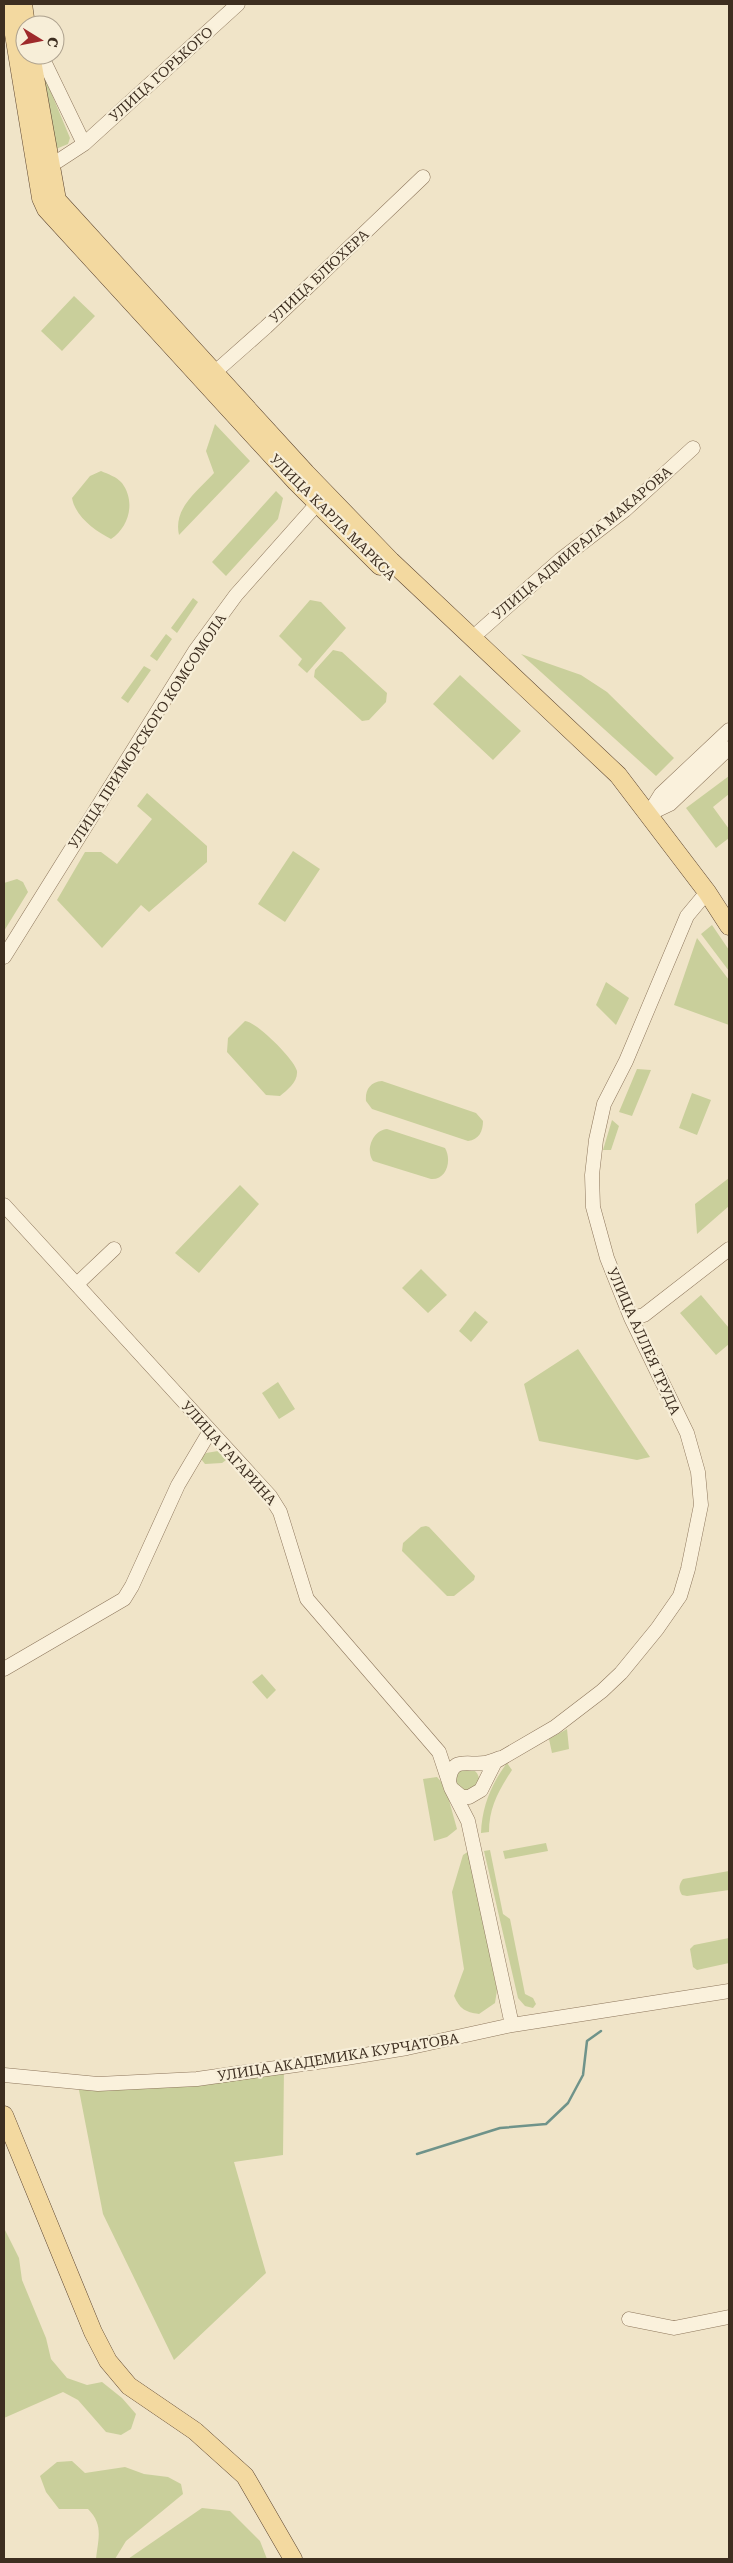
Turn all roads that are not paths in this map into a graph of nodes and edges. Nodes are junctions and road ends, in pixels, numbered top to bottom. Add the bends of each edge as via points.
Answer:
1 (9, 4) edge
2 (238, 4) edge
3 (32, 65) edge
4 (46, 65) edge
5 (84, 144) junction
6 (42, 163) junction
7 (423, 177) dead end
8 (49, 199) junction
9 (214, 373) junction
10 (693, 448) dead end
11 (321, 499) junction
12 (472, 638) junction
13 (729, 730) edge
14 (729, 748) edge
15 (648, 815) junction
16 (707, 892) junction
17 (729, 926) edge
18 (4, 957) edge
19 (4, 1205) edge
20 (114, 1249) dead end
21 (729, 1249) edge
22 (77, 1284) junction
23 (631, 1318) junction
24 (210, 1431) junction
25 (4, 1669) edge
26 (436, 1747) junction
27 (503, 1756) junction
28 (468, 1762) junction
29 (450, 1785) junction
30 (482, 1787) junction
31 (468, 1821) junction
32 (729, 1991) edge
33 (512, 2025) junction
34 (4, 2075) edge
35 (4, 2115) edge
36 (729, 2317) edge
37 (629, 2319) dead end
38 (293, 2559) edge

1 - 6 main road
2 - 5 street, УЛИЦА ГОРЬКОГО
3 - 6 main road
4 - 5 street
5 - 6 street, УЛИЦА ГОРЬКОГО via 58,161
6 - 8 main road
7 - 9 street, УЛИЦА БЛЮХЕРА
8 - 9 main road, УЛИЦА КАРЛА МАРКСА
8 - 11 main road, УЛИЦА КАРЛА МАРКСА via 46,209
9 - 11 main road, УЛИЦА КАРЛА МАРКСА
10 - 12 street, УЛИЦА АДМИРАЛА МАКАРОВА via 625,510 560,560
11 - 12 main road, УЛИЦА КАРЛА МАРКСА
11 - 15 main road, УЛИЦА КАРЛА МАРКСА via 541,719
11 - 18 street, УЛИЦА ПРИМОРСКОГО КОМСОМОЛА via 236,595 206,635
12 - 15 main road, УЛИЦА КАРЛА МАРКСА via 618,775
13 - 15 street via 661,794
14 - 15 street via 670,804
15 - 16 main road, УЛИЦА КАРЛА МАРКСА
16 - 17 main road, УЛИЦА КАРЛА МАРКСА
16 - 23 street, УЛИЦА АЛЛЕЯ ТРУДА via 687,916 626,1061 604,1104 596,1140 593,1207 607,1258
19 - 22 street, УЛИЦА ГАГАРИНА
20 - 22 street
21 - 23 street via 644,1315
22 - 24 street, УЛИЦА ГАГАРИНА
23 - 27 street, УЛИЦА АЛЛЕЯ ТРУДА via 687,1433 701,1489 700,1515 681,1592 657,1629 602,1691 555,1727
24 - 25 street via 178,1485 124,1599
24 - 26 street, УЛИЦА ГАГАРИНА via 261,1486 280,1512 307,1599
26 - 28 street
26 - 29 street
27 - 28 street via 485,1763
27 - 30 street via 491,1768
28 - 29 street via 453,1769
28 - 30 street via 482,1770
29 - 30 street via 462,1797 469,1797
29 - 31 street
30 - 31 street
31 - 33 street
32 - 33 street, УЛИЦА АКАДЕМИКА КУРЧАТОВА
33 - 34 street, УЛИЦА АКАДЕМИКА КУРЧАТОВА via 407,2048 197,2079 98,2084
35 - 38 main road via 93,2332 108,2361 129,2386 195,2431 245,2476
36 - 37 street via 674,2328

